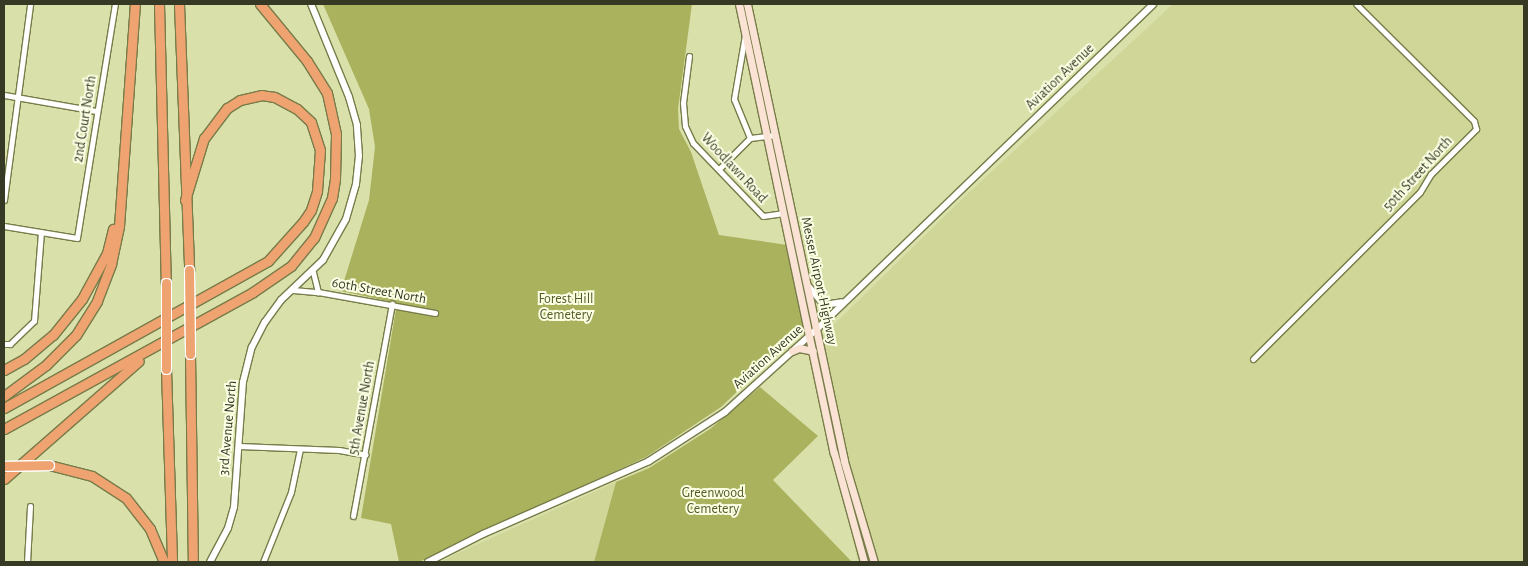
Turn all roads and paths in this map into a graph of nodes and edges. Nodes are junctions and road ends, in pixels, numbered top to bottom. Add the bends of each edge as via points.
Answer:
1 (30, 4) edge
2 (115, 4) edge
3 (135, 4) edge
4 (159, 4) edge
5 (179, 4) edge
6 (260, 4) edge
7 (311, 4) edge
8 (739, 4) edge
9 (747, 4) edge
10 (1153, 4) edge
11 (1356, 4) edge
12 (745, 34) junction
13 (688, 56) dead end
14 (4, 95) edge
15 (17, 98) junction
16 (97, 112) junction
17 (775, 135) junction
18 (766, 136) junction
19 (750, 138) junction
20 (719, 169) junction
21 (121, 198) junction
22 (4, 200) edge
23 (185, 200) junction
24 (784, 213) junction
25 (4, 226) edge
26 (41, 232) junction
27 (312, 272) junction
28 (809, 287) junction
29 (293, 290) junction
30 (318, 292) junction
31 (852, 296) junction
32 (392, 304) junction
33 (435, 313) dead end
34 (817, 329) junction
35 (810, 335) junction
36 (4, 344) edge
37 (159, 345) junction
38 (813, 350) junction
39 (792, 351) junction
40 (1253, 358) dead end
41 (4, 370) edge
42 (4, 396) edge
43 (4, 408) edge
44 (4, 429) edge
45 (239, 446) junction
46 (300, 449) junction
47 (366, 455) junction
48 (4, 466) edge
49 (4, 479) edge
50 (30, 506) dead end
51 (353, 516) dead end
52 (163, 560) edge
53 (27, 562) edge
54 (172, 562) edge
55 (194, 562) edge
56 (210, 562) edge
57 (263, 562) edge
58 (428, 562) edge
59 (864, 562) edge
60 (874, 562) edge

1 - 15 street
2 - 16 street, 2nd Court North
3 - 21 highway
4 - 54 highway, bridge
5 - 23 highway
6 - 37 highway via 307,60 327,93 337,155 332,198 314,238 291,266 253,292
7 - 27 street, 3rd Avenue North via 349,97 359,156 356,184 346,218 323,260
8 - 12 main road, Messer Airport Highway
9 - 17 main road, Messer Airport Highway
10 - 31 street, Aviation Avenue
11 - 40 street, 50th Street North via 1474,121 1476,129 1430,174 1420,192
12 - 18 main road, Messer Airport Highway
12 - 19 street via 734,99
13 - 20 street, Woodlawn Road via 684,126 693,143
14 - 15 street
15 - 16 street
15 - 22 street
16 - 26 street, 2nd Court North via 77,238
17 - 18 street
17 - 28 main road, Messer Airport Highway
18 - 19 street
18 - 24 main road, Messer Airport Highway
19 - 20 street
20 - 24 street, Woodlawn Road via 763,216
21 - 41 highway via 107,253 82,299 53,336
21 - 42 highway via 111,264 97,301 76,335 46,365
23 - 43 highway via 204,138 227,108 240,100 262,95 274,97 297,109 310,122 320,150 318,191 312,210 268,261
23 - 55 highway, bridge
24 - 35 main road, Messer Airport Highway
25 - 26 street
26 - 36 street via 34,321 10,344
27 - 29 street, 3rd Avenue North
27 - 30 street, 60th Street North
28 - 31 street via 824,305 830,307
28 - 34 main road, Messer Airport Highway
29 - 30 street, 60th Street North
29 - 45 street, 3rd Avenue North via 265,322 252,347 243,382
30 - 32 street, 60th Street North
31 - 34 street, Aviation Avenue
32 - 33 street, 60th Street North
32 - 47 street, 5th Avenue North
34 - 35 street, Aviation Avenue
34 - 60 main road, Messer Airport Highway via 844,461
35 - 38 main road, Messer Airport Highway
35 - 39 street, Aviation Avenue
37 - 44 highway
37 - 49 highway via 96,396
38 - 39 main road via 799,348
38 - 59 main road, Messer Airport Highway via 834,453
39 - 58 street, Aviation Avenue via 725,412 665,452
45 - 46 street
45 - 56 street, 3rd Avenue North via 234,507 228,528
46 - 47 street
46 - 57 street via 290,492
47 - 51 street, 5th Avenue North
48 - 52 highway, bridge via 49,465 86,474 119,493 146,522
50 - 53 street

